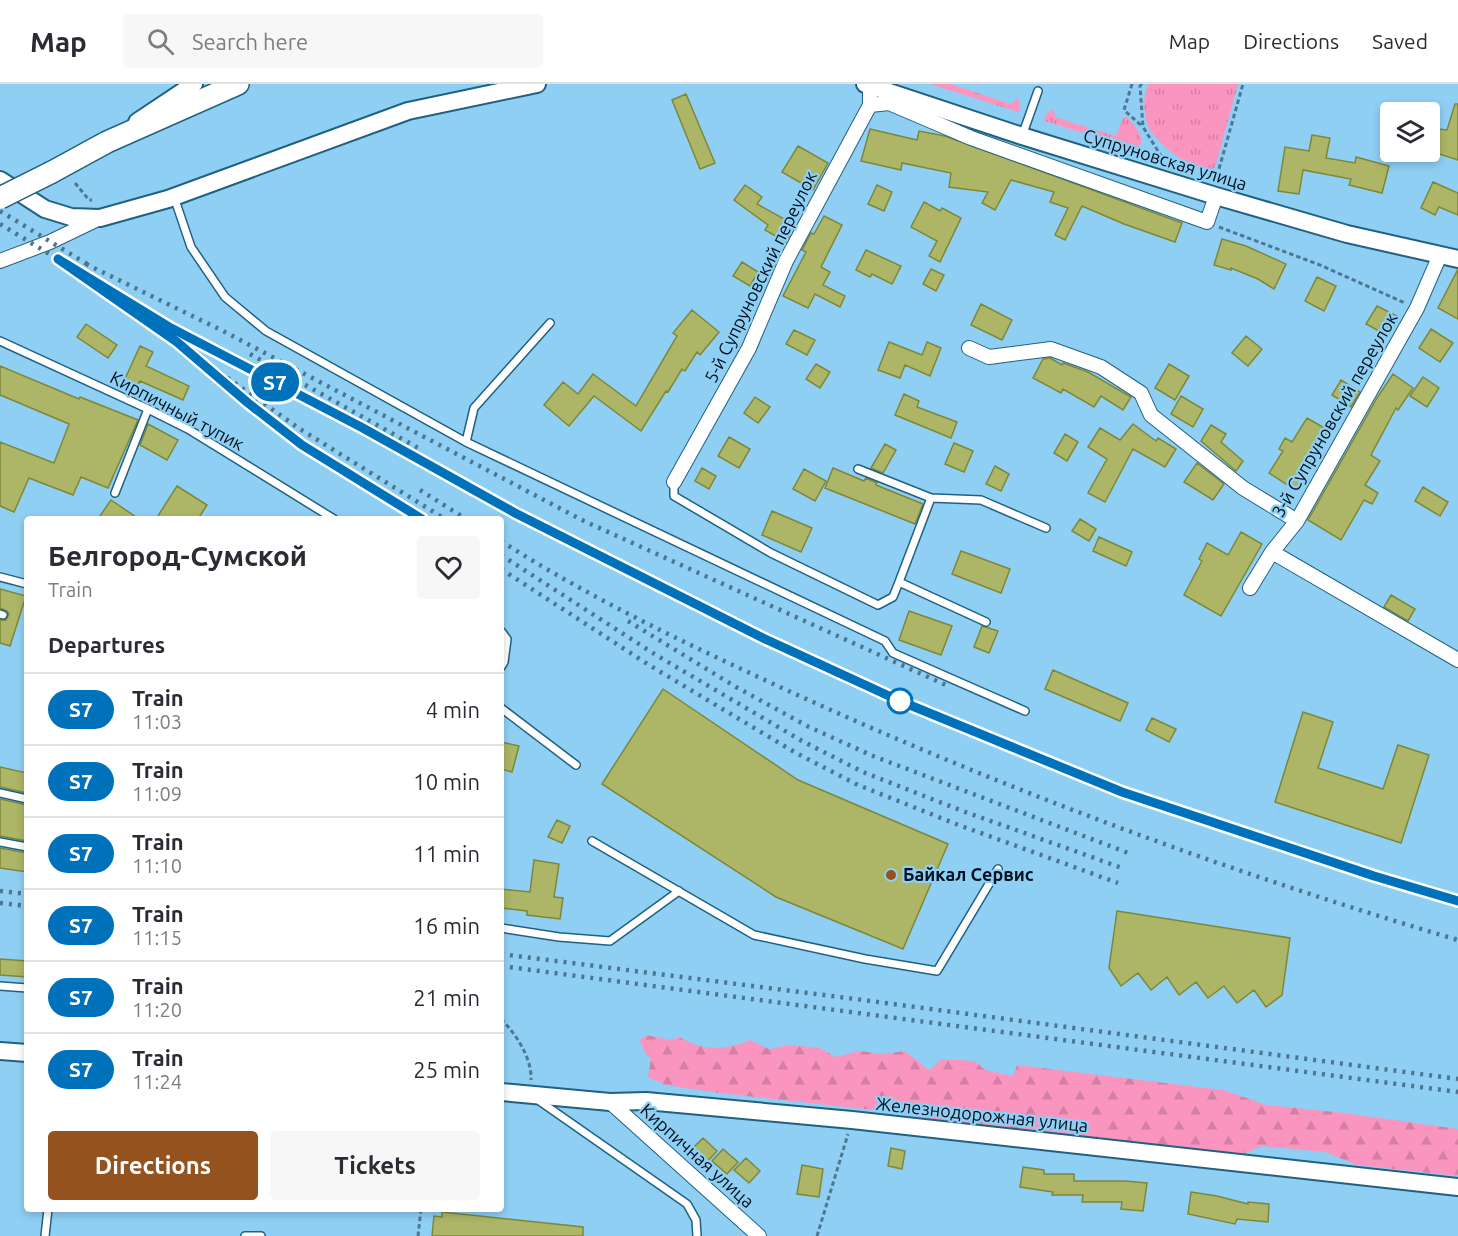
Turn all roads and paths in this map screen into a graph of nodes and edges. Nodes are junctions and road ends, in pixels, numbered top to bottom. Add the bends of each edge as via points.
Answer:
1 (194, 84) edge
2 (238, 84) edge
3 (537, 84) edge
4 (868, 84) edge
5 (1133, 84) edge
6 (1243, 84) edge
7 (1141, 85) edge
8 (1038, 90) dead end
9 (870, 105) junction
10 (1143, 128) junction
11 (1022, 136) junction
12 (107, 142) junction
13 (1162, 159) dead end
14 (1217, 176) dead end
15 (0, 180) edge
16 (75, 183) dead end
17 (1216, 196) junction
18 (174, 197) junction
19 (0, 198) edge
20 (100, 200) dead end
21 (100, 218) junction
22 (1206, 222) junction
23 (1440, 255) junction
24 (1458, 259) edge
25 (0, 261) edge
26 (1418, 308) junction
27 (550, 323) dead end
28 (0, 341) edge
29 (969, 348) dead end
30 (148, 409) junction
31 (465, 442) junction
32 (858, 469) dead end
33 (674, 482) joint
34 (115, 493) dead end
35 (931, 498) junction
36 (329, 516) edge
37 (1297, 521) junction
38 (1046, 528) dead end
39 (1272, 552) junction
40 (0, 577) edge
41 (899, 582) junction
42 (24, 583) edge
43 (1251, 588) dead end
44 (986, 622) dead end
45 (504, 635) edge
46 (1458, 660) edge
47 (504, 662) edge
48 (504, 710) edge
49 (1024, 711) dead end
50 (576, 765) dead end
51 (0, 792) edge
52 (24, 798) edge
53 (592, 841) dead end
54 (0, 842) edge
55 (24, 846) edge
56 (998, 869) dead end
57 (679, 891) junction
58 (504, 928) edge
59 (0, 986) edge
60 (24, 988) edge
61 (504, 1022) edge
62 (0, 1051) edge
63 (24, 1053) edge
64 (504, 1092) edge
65 (530, 1095) junction
66 (610, 1102) junction
67 (852, 1120) junction
68 (1458, 1186) edge
69 (48, 1212) edge
70 (421, 1212) edge
71 (45, 1236) edge
72 (245, 1236) edge
73 (261, 1236) edge
74 (418, 1236) edge
75 (697, 1236) edge
76 (759, 1236) edge
77 (817, 1236) edge

1 - 12 street
2 - 12 main road
3 - 18 street via 408,111
4 - 9 street, 5-й Супруновский переулок
4 - 11 street, Супруновская улица
5 - 7 path
5 - 10 path via 1124,110
6 - 14 path
7 - 10 path
8 - 11 lane
9 - 22 street via 889,103 971,138
9 - 33 street, 5-й Супруновский переулок via 786,261 749,348
10 - 13 path
11 - 17 street, Супруновская улица
12 - 19 main road, bridge
15 - 21 street via 45,209 71,217
16 - 20 path via 90,200
17 - 22 street
17 - 23 street, Супруновская улица via 1347,234
18 - 21 street
18 - 31 lane via 191,247 225,297 266,331
21 - 25 street
22 - 26 path via 1320,265
23 - 24 street, Супруновская улица
23 - 26 street, 3-й Супруновский переулок
26 - 37 street, 3-й Супруновский переулок
27 - 31 lane via 474,408
28 - 30 lane, Кирпичный тупик
29 - 37 street via 989,357 1051,349 1101,367 1141,393 1151,416 1234,480
30 - 34 lane
30 - 36 lane, Кирпичный тупик via 188,429
31 - 49 lane via 885,640 893,653
32 - 35 lane
33 - 41 lane via 674,496 771,553 878,605 892,597
35 - 38 lane via 981,500
35 - 41 lane
37 - 39 street, 3-й Супруновский переулок
39 - 43 street, 3-й Супруновский переулок
39 - 46 street
40 - 42 lane
41 - 44 lane
45 - 47 lane
48 - 50 lane
51 - 52 lane
53 - 57 lane
54 - 55 lane
56 - 57 lane via 937,970 754,935
57 - 58 lane via 610,941
59 - 60 lane
61 - 65 path via 515,1033 526,1057 531,1074
62 - 63 street
64 - 65 street, Железнодорожная улица
65 - 66 street, Железнодорожная улица
65 - 75 lane via 687,1204 696,1221
66 - 67 street, Железнодорожная улица via 646,1101
66 - 76 street, Кирпичная улица
67 - 68 street, Железнодорожная улица
67 - 77 path
69 - 71 lane
70 - 74 path
72 - 73 lane

